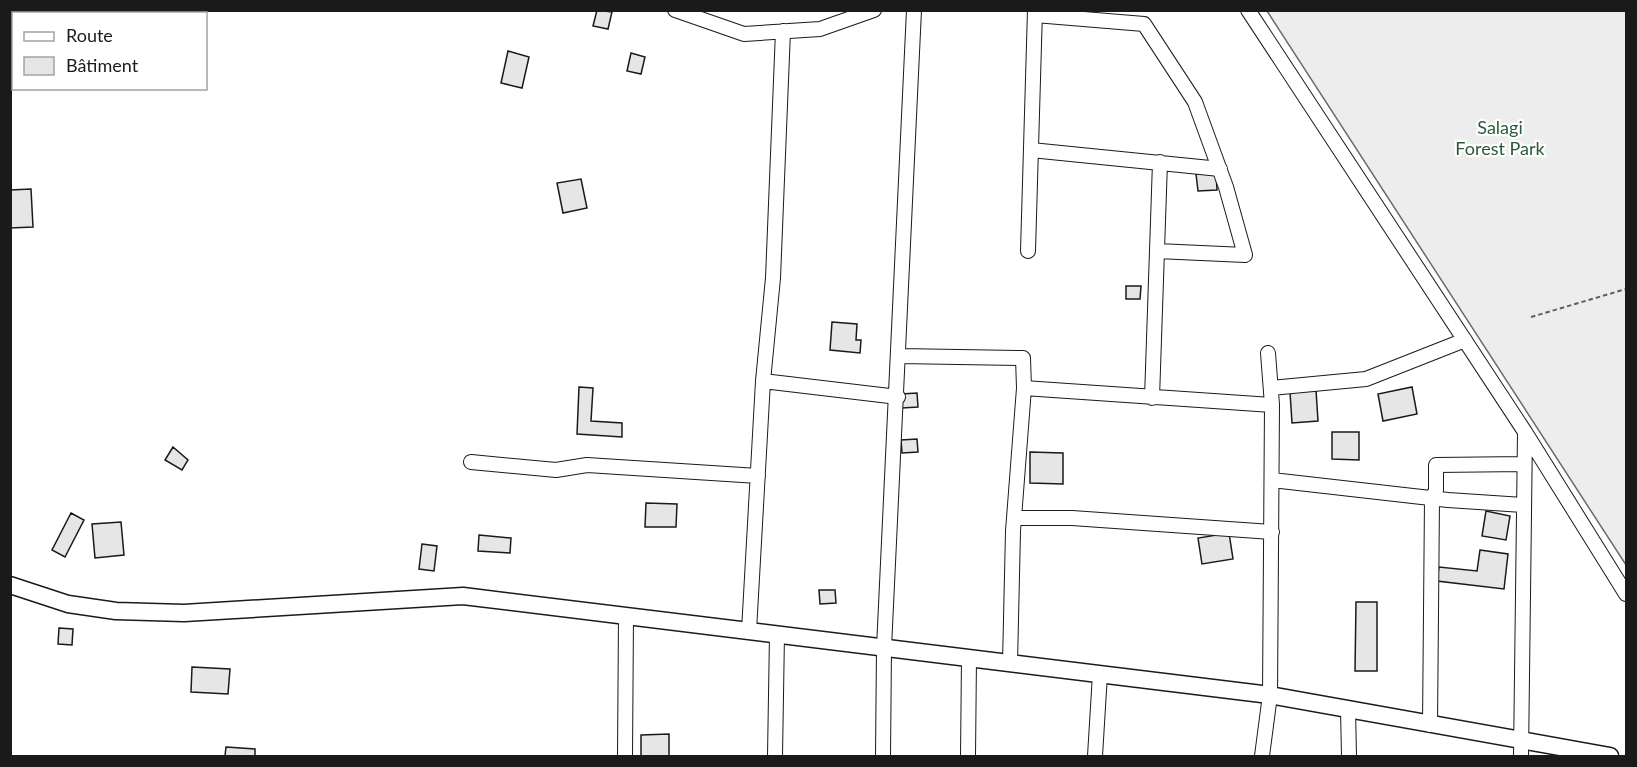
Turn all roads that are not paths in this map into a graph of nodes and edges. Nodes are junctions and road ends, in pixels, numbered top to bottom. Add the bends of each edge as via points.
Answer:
1 (675, 10) edge
2 (874, 10) edge
3 (914, 10) edge
4 (1248, 10) edge
5 (1035, 13) edge
6 (783, 31) junction
7 (1031, 150) junction
8 (1160, 162) junction
9 (1220, 168) junction
10 (1028, 251) dead end
11 (1157, 251) junction
12 (1465, 340) junction
13 (1268, 353) dead end
14 (899, 356) junction
15 (764, 381) junction
16 (1024, 388) junction
17 (1271, 388) junction
18 (898, 397) junction
19 (1152, 398) junction
20 (1272, 405) junction
21 (1525, 432) junction
22 (471, 462) dead end
23 (1524, 465) junction
24 (758, 476) junction
25 (1272, 480) junction
26 (1432, 499) junction
27 (1523, 505) junction
28 (1015, 518) junction
29 (1272, 532) junction
30 (10, 585) edge
31 (1626, 594) edge
32 (627, 616) junction
33 (749, 631) junction
34 (777, 634) junction
35 (885, 648) junction
36 (969, 658) junction
37 (1010, 663) junction
38 (1100, 674) junction
39 (1270, 694) junction
40 (1348, 709) junction
41 (1430, 725) junction
42 (1521, 748) edge
43 (625, 756) edge
44 (775, 756) edge
45 (883, 756) edge
46 (968, 756) edge
47 (1095, 756) edge
48 (1262, 756) edge
49 (1349, 756) edge
50 (1610, 756) edge

1 - 6 street via 744,34
2 - 6 street via 820,29
3 - 14 street
4 - 12 street
5 - 7 street
5 - 9 street via 1144,24 1195,102
6 - 15 street via 773,278
7 - 8 street
7 - 10 street
8 - 9 street
8 - 11 street
9 - 11 street via 1245,255
11 - 19 street
12 - 17 street via 1366,378
12 - 21 street
13 - 17 street
14 - 16 street via 1023,358
14 - 18 street
15 - 18 street
15 - 24 street
16 - 19 street
16 - 28 street
17 - 20 street
18 - 35 street
19 - 20 street
20 - 25 street
21 - 23 street
21 - 31 street
22 - 24 street via 556,470 586,465
23 - 26 street via 1436,465
23 - 27 street
24 - 33 street
25 - 26 street
25 - 29 street
26 - 27 street
26 - 41 street
27 - 42 street
28 - 29 street via 1072,518
28 - 37 street
29 - 39 street
30 - 32 street via 68,604 116,611 184,613 463,596
32 - 33 street
32 - 43 street
33 - 34 street
34 - 35 street
34 - 44 street
35 - 36 street
35 - 45 street
36 - 37 street
36 - 46 street
37 - 38 street
38 - 39 street
38 - 47 street
39 - 40 street
39 - 48 street
40 - 41 street
40 - 49 street
41 - 42 street
42 - 50 street

